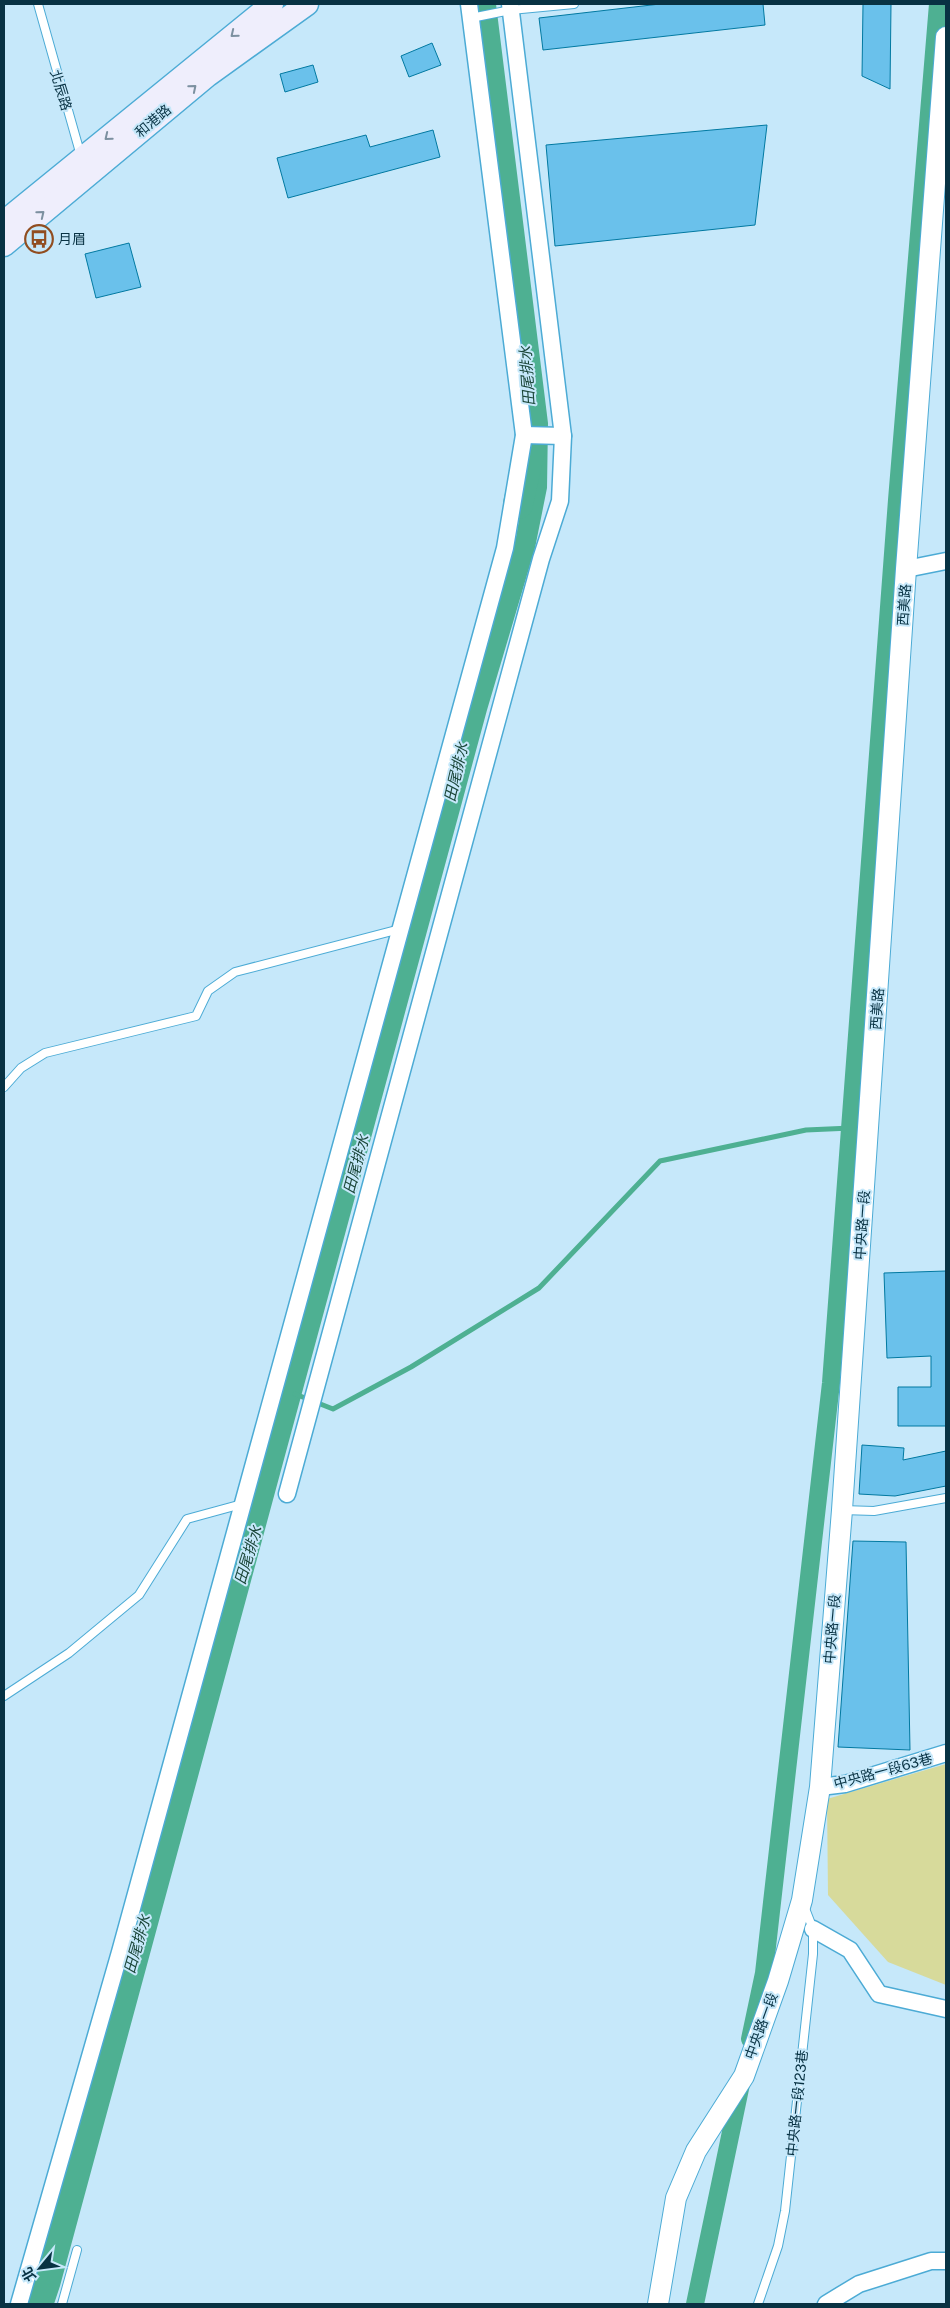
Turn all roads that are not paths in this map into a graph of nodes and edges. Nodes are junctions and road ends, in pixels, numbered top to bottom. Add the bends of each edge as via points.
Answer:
1 (38, 4) edge
2 (272, 4) edge
3 (307, 4) edge
4 (574, 4) edge
5 (511, 7) edge
6 (470, 11) edge
7 (946, 37) edge
8 (89, 164) junction
9 (4, 222) edge
10 (4, 245) edge
11 (524, 435) junction
12 (563, 436) junction
13 (946, 561) edge
14 (906, 569) junction
15 (400, 929) junction
16 (4, 1087) edge
17 (866, 1173) joint
18 (287, 1494) dead end
19 (946, 1498) edge
20 (242, 1504) junction
21 (842, 1510) junction
22 (4, 1696) edge
23 (946, 1753) edge
24 (820, 1787) junction
25 (802, 1900) junction
26 (813, 1929) junction
27 (946, 2009) edge
28 (77, 2250) dead end
29 (946, 2261) edge
30 (19, 2304) edge
31 (62, 2304) edge
32 (658, 2304) edge
33 (758, 2304) edge
34 (826, 2304) edge

1 - 8 lane, 北辰路
2 -> 8 main road, 和港路
8 -> 3 main road, 和港路
4 - 5 lane
5 - 6 lane
5 - 12 street
6 - 11 street
7 - 14 street, 西美路
8 - 9 main road, 和港路
10 -> 8 main road, 和港路
11 - 12 street
11 - 15 street via 505,548
12 - 18 street via 560,501
13 - 14 street
14 - 17 street, 西美路
15 - 16 lane via 235,972 208,991 196,1016 45,1053 21,1068
15 - 20 street
17 - 21 street, 中央路一段
19 - 21 lane via 874,1511
20 - 22 lane via 187,1519 139,1595 69,1653
20 - 30 street via 120,1952
21 - 24 street, 中央路一段
23 - 24 street, 中央路一段63巷 via 845,1784
24 - 25 street, 中央路一段
25 - 26 lane, 中央路一段123巷
25 - 32 street, 中央路一段 via 778,1981 744,2076 696,2151 676,2198
26 - 27 street via 850,1950 879,1994
26 - 33 lane, 中央路一段123巷 via 813,1954 784,2211 778,2246
28 - 31 lane
29 - 34 street via 931,2261 859,2284

